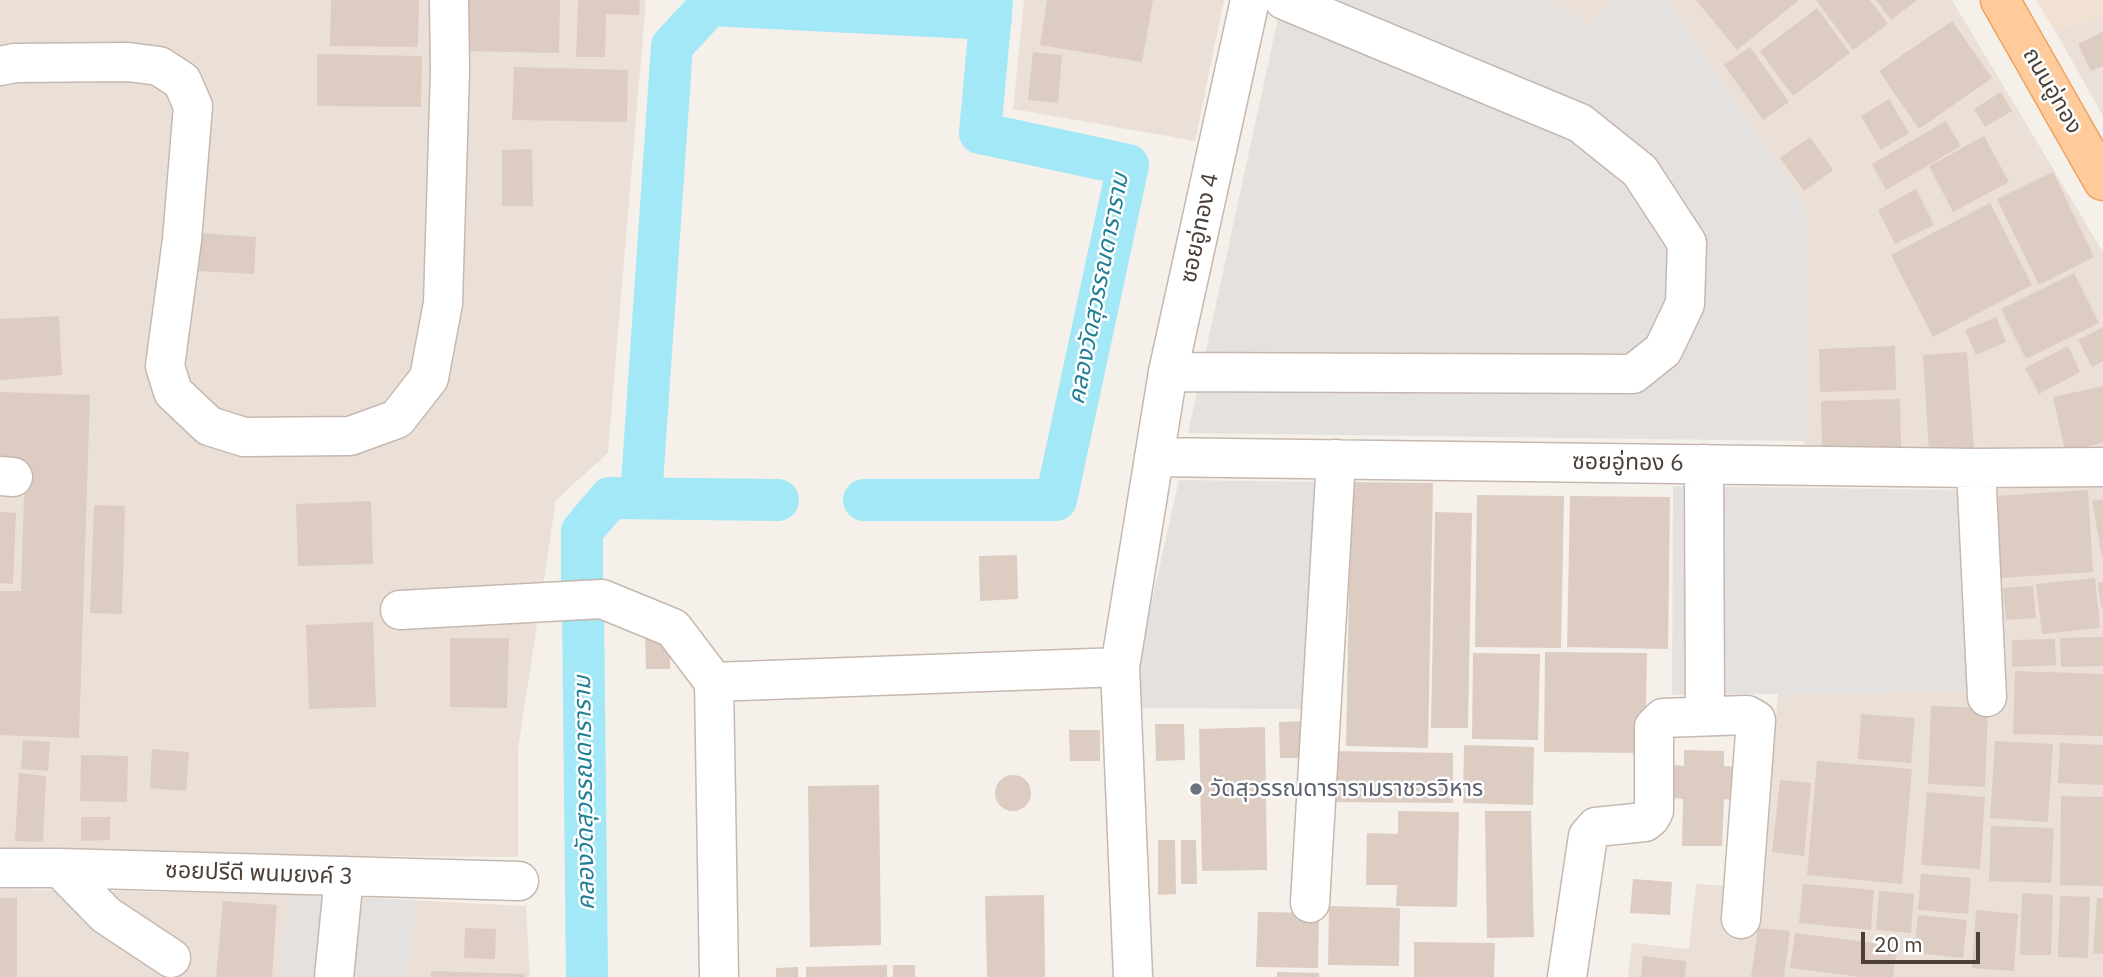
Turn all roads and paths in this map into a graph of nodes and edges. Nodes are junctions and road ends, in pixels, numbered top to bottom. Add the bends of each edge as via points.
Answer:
1 (449, 0) edge
2 (1250, 0) edge
3 (1284, 0) edge
4 (2000, 0) edge
5 (8, 64) edge
6 (2103, 181) edge
7 (1168, 372) junction
8 (1154, 457) junction
9 (1336, 459) junction
10 (1704, 464) junction
11 (2103, 467) edge
12 (1976, 468) junction
13 (400, 610) dead end
14 (1120, 667) junction
15 (713, 682) junction
16 (1987, 696) dead end
17 (1705, 715) junction
18 (0, 868) edge
19 (60, 868) junction
20 (344, 876) junction
21 (519, 881) dead end
22 (1310, 903) dead end
23 (1741, 919) dead end
24 (171, 958) dead end
25 (334, 977) edge
26 (719, 977) edge
27 (1133, 977) edge
28 (1567, 977) edge

1 - 5 street via 443,303 429,378 397,419 350,436 244,437 209,426 173,392 165,366 193,106 182,80 159,66 128,62
2 - 7 street, ซอยอู่ทอง 4
3 - 7 street via 1580,123 1640,171 1687,243 1685,304 1663,350 1633,374
4 - 6 main road, ถนนอู่ทอง
7 - 8 street, ซอยอู่ทอง 4
8 - 9 street, ซอยอู่ทอง 6
8 - 14 street, ซอยอู่ทอง 4
9 - 10 street, ซอยอู่ทอง 6
9 - 22 street
10 - 12 street, ซอยอู่ทอง 6
10 - 17 street
11 - 12 street, ซอยอู่ทอง 6
12 - 16 street
13 - 15 street via 602,599 673,628
14 - 15 street
14 - 27 street, ซอยอู่ทอง 4
15 - 26 street
17 - 23 street via 1746,715 1756,720
17 - 28 street via 1663,718 1654,727 1654,811 1650,818 1596,827 1588,836
18 - 19 street, ซอยปรีดี พนมยงค์ 3
19 - 20 street, ซอยปรีดี พนมยงค์ 3
19 - 24 street via 106,915
20 - 21 street, ซอยปรีดี พนมยงค์ 3
20 - 25 street

